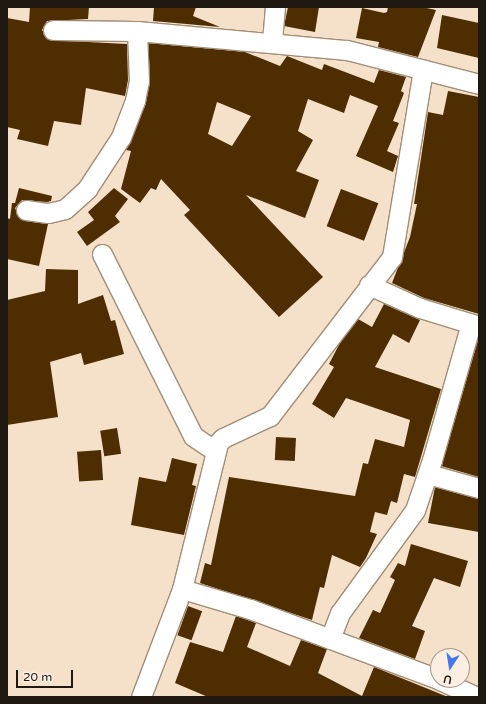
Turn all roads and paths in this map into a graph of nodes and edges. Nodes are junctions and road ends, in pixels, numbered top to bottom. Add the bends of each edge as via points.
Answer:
1 (275, 7) edge
2 (53, 30) dead end
3 (137, 31) junction
4 (272, 41) junction
5 (423, 70) junction
6 (479, 84) edge
7 (26, 210) dead end
8 (102, 254) dead end
9 (368, 285) junction
10 (475, 325) edge
11 (215, 451) junction
12 (428, 474) junction
13 (479, 488) edge
14 (182, 589) junction
15 (330, 639) junction
16 (430, 677) edge
17 (457, 688) edge
18 (141, 697) edge
19 (478, 697) edge

1 - 4 street
2 - 3 street
3 - 4 street
3 - 7 street via 139,81 135,101 121,137 88,189 65,209 48,213
4 - 5 street via 347,50
5 - 6 street
5 - 9 street via 392,257
8 - 11 street via 194,436
9 - 10 street via 420,308
9 - 11 street via 270,416 223,438
10 - 12 street
11 - 14 street
12 - 13 street
12 - 15 street via 415,510 340,613
14 - 15 street via 215,597
14 - 18 street
15 - 16 street
17 - 19 street

